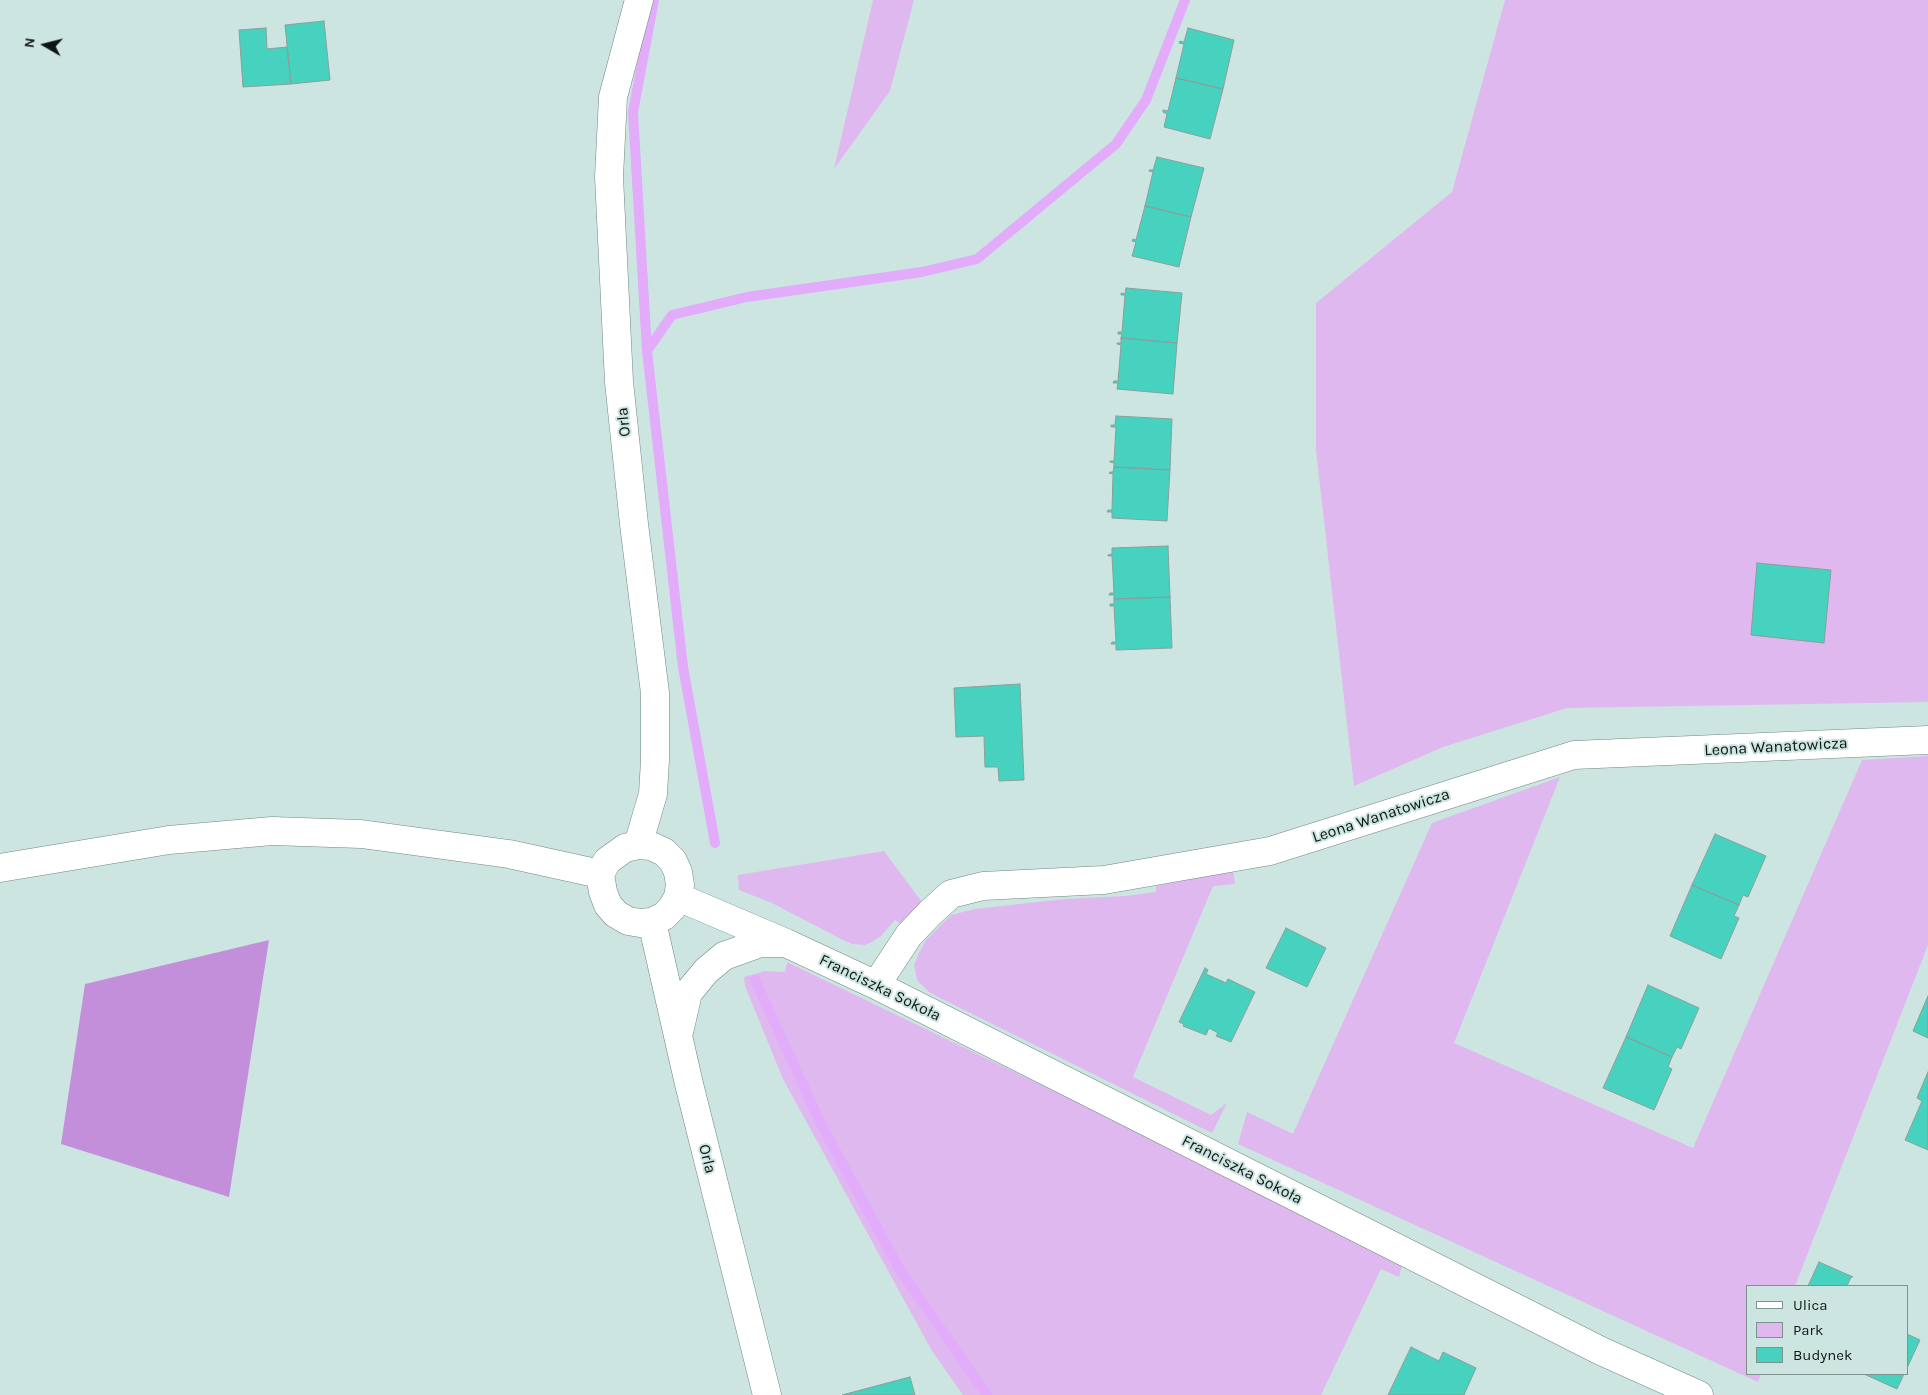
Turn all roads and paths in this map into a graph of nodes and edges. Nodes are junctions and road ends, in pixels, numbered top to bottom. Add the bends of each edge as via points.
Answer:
1 (639, 0) edge
2 (1928, 740) edge
3 (638, 845) junction
4 (0, 868) edge
5 (600, 874) junction
6 (678, 897) junction
7 (652, 922) junction
8 (786, 943) junction
9 (876, 985) junction
10 (678, 1038) junction
11 (767, 1395) edge
12 (1699, 1395) edge

1 - 3 street, Orla via 613,97 610,177 620,382 655,693 653,794
2 - 9 street, Leona Wanatowicza via 1574,755 1270,851 1104,880 983,886 951,894 930,913 909,935
3 - 5 street via 625,848 607,861
3 - 6 street via 664,852 673,862 680,885
4 - 5 street via 170,840 272,831 361,834 509,854
5 - 7 street via 602,892 616,914 628,921
6 - 7 street via 664,916
6 - 8 street, Franciszka Sokoła
7 - 10 street, Orla
8 - 9 street, Franciszka Sokoła
8 - 10 street via 760,943 724,956 706,971 688,993
9 - 12 street, Franciszka Sokoła via 1601,1351
10 - 11 street, Orla

